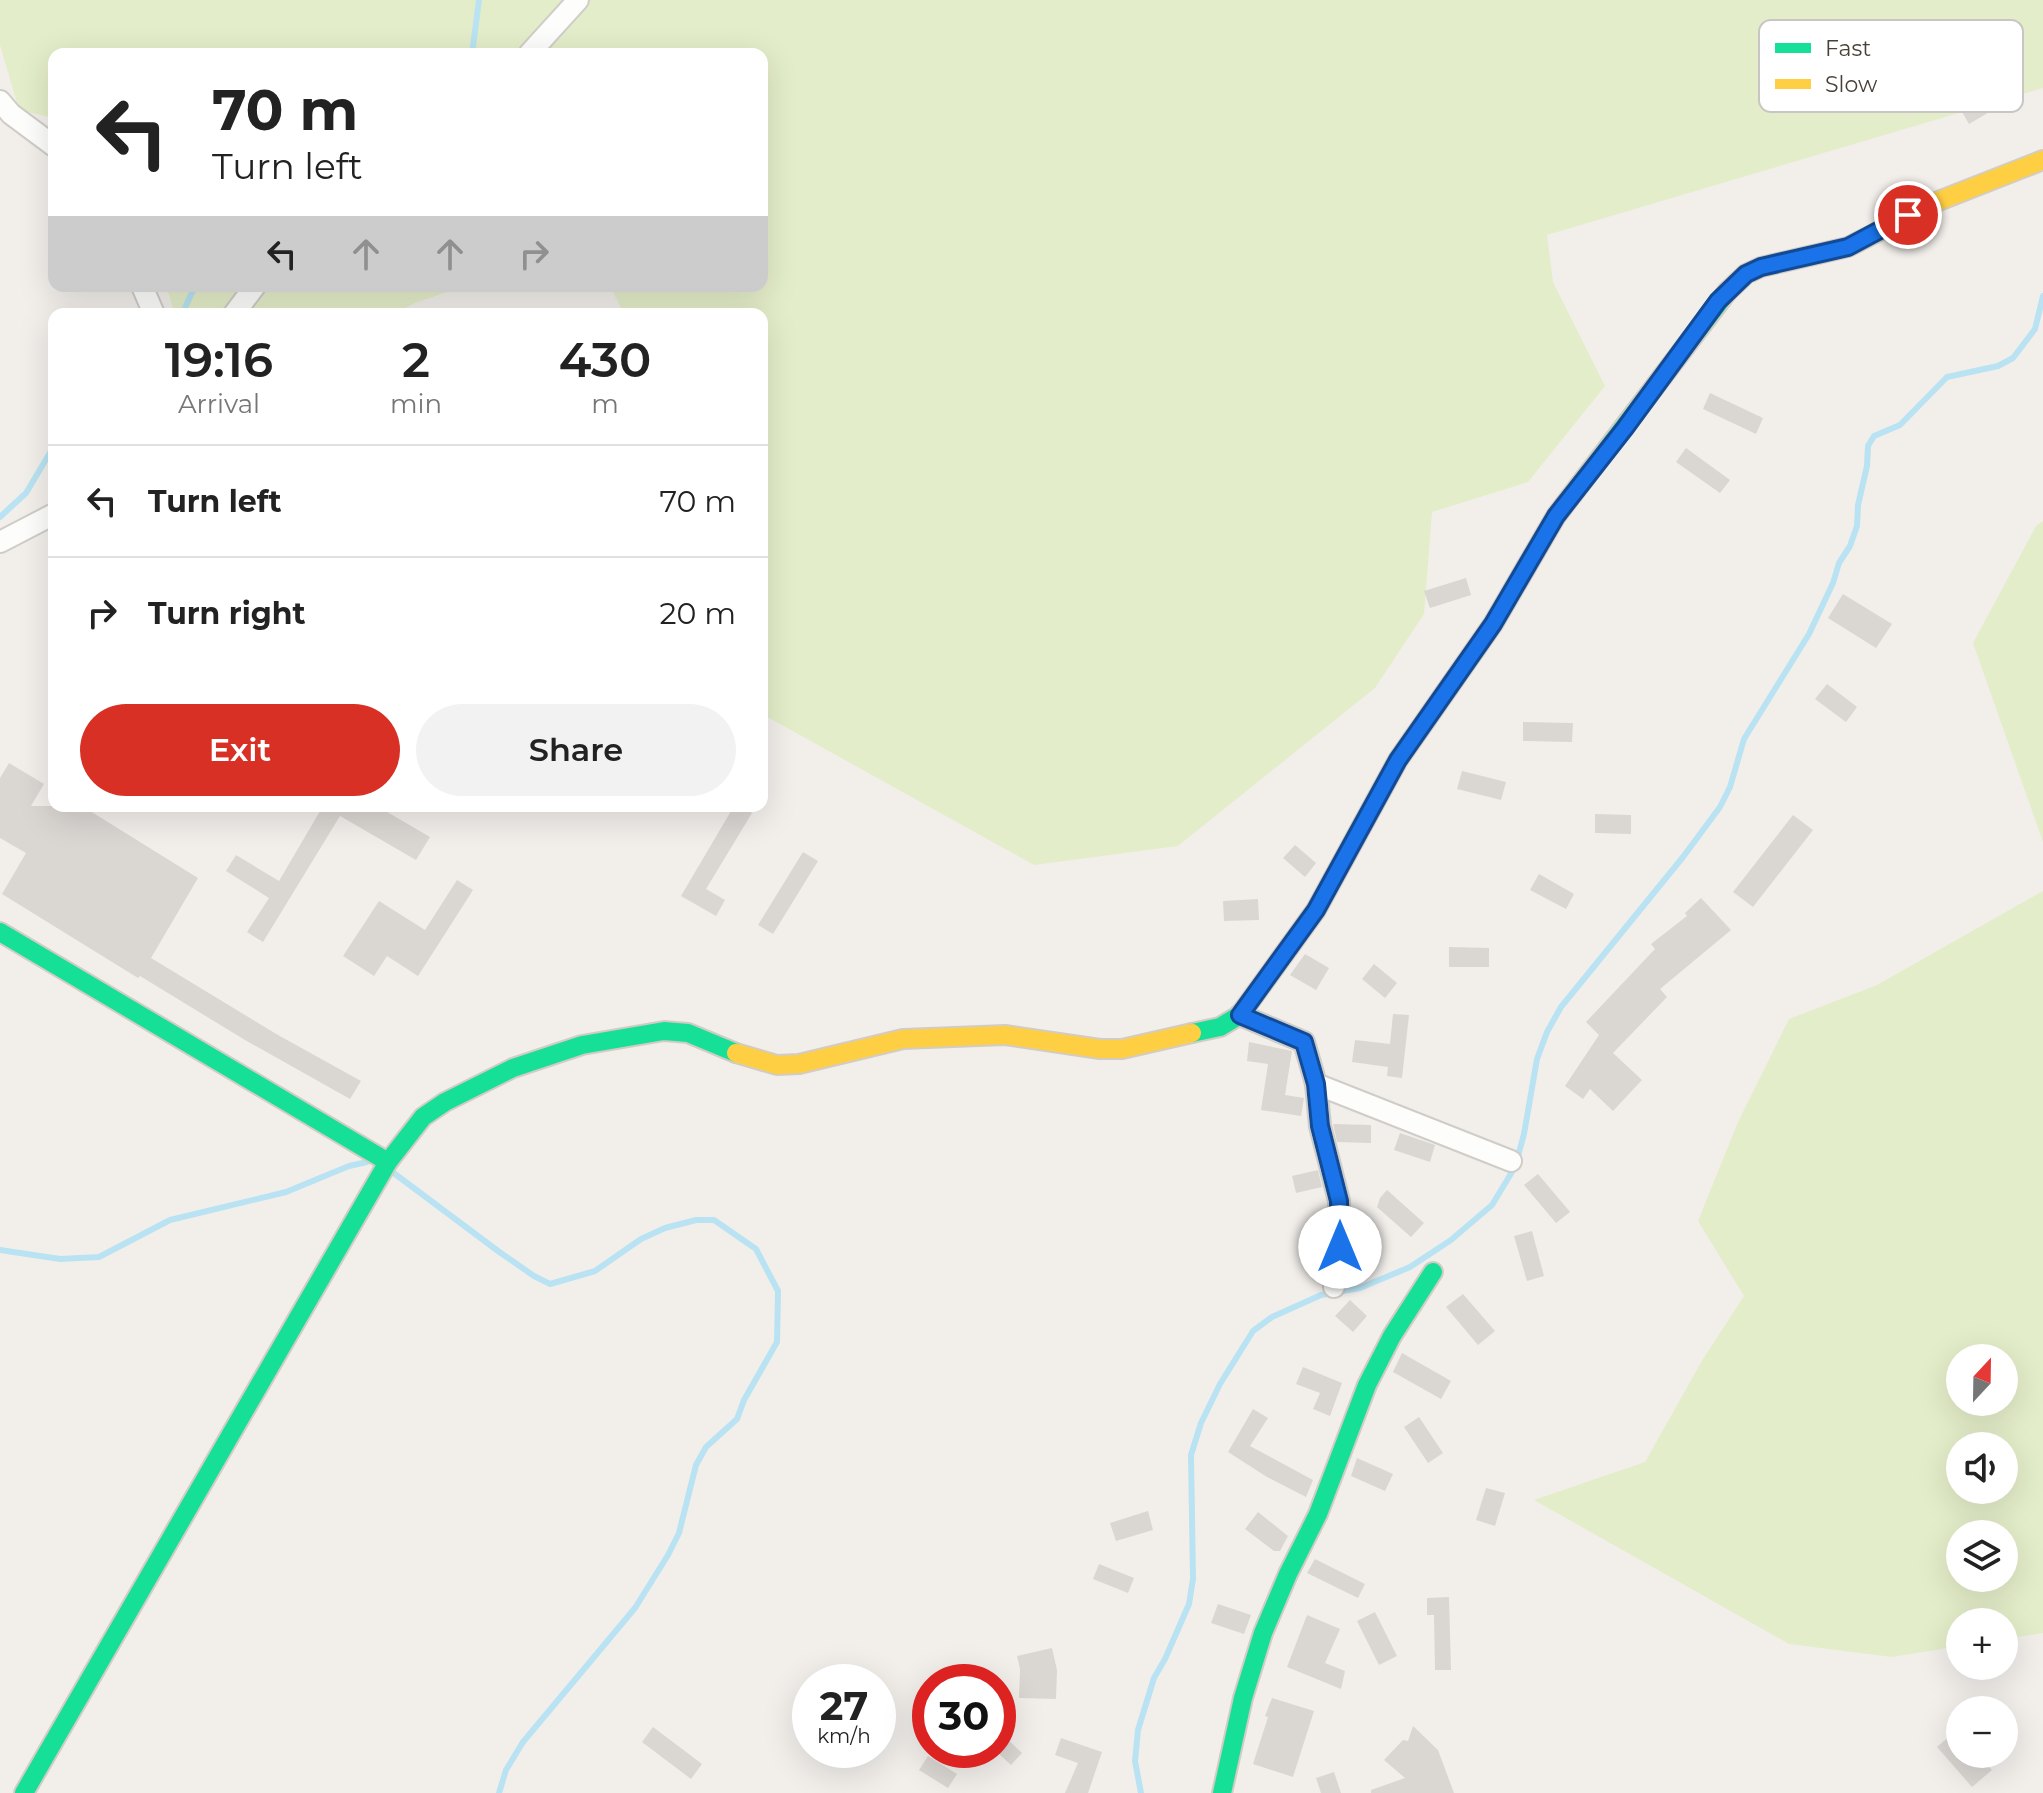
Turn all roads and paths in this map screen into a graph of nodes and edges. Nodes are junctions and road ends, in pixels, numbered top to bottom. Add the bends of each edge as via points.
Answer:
1 (578, 0) edge
2 (534, 48) edge
3 (0, 101) edge
4 (48, 142) edge
5 (2043, 160) edge
6 (48, 517) edge
7 (0, 542) edge
8 (0, 932) edge
9 (1240, 1015) junction
10 (1316, 1084) junction
11 (1511, 1161) dead end
12 (388, 1162) junction
13 (1433, 1272) dead end
14 (1334, 1287) dead end
15 (24, 1793) edge
16 (1222, 1793) edge

1 - 2 street
3 - 4 street
5 - 9 street via 1936,202 1848,247 1761,267 1718,301 1556,516 1493,624 1398,760 1316,910
6 - 7 street
8 - 12 street
9 - 10 street via 1304,1042
9 - 12 street via 1220,1027 1122,1049 970,1035 903,1039 799,1064 777,1065 688,1033 664,1031 582,1045 513,1068 445,1102 423,1117
10 - 11 street
10 - 14 street via 1320,1126 1339,1201
12 - 15 street
13 - 16 street via 1367,1385 1318,1514 1263,1633

